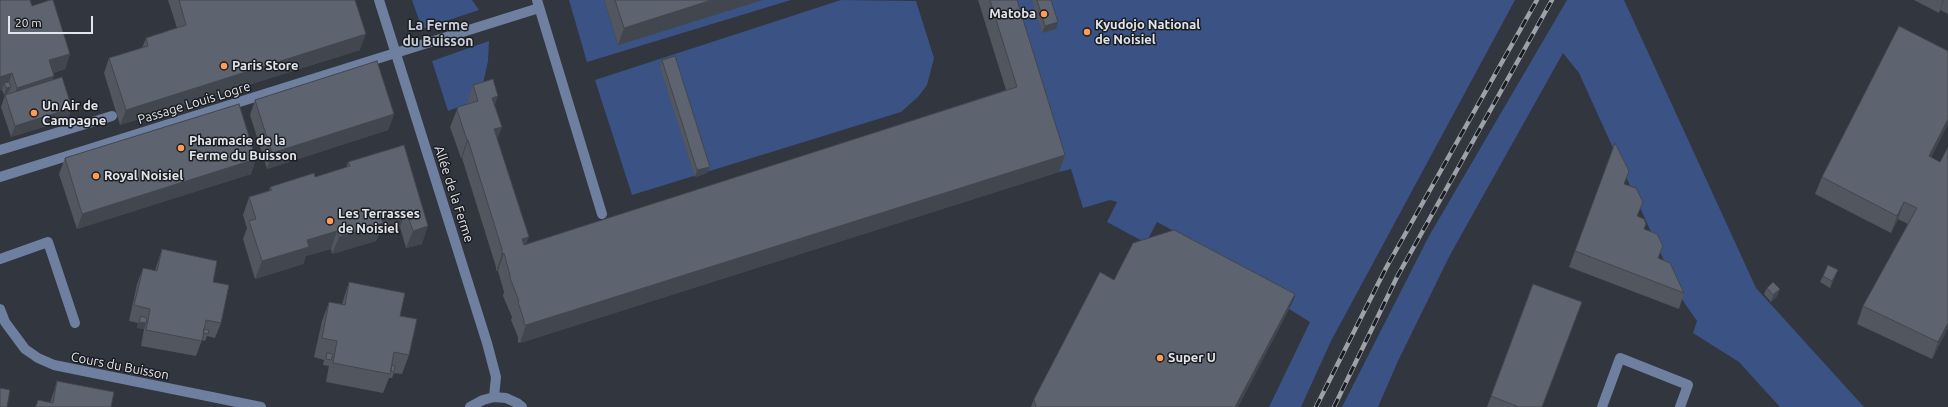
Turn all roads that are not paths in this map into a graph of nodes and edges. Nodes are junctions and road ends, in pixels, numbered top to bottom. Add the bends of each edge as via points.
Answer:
1 (378, 0) edge
2 (538, 4) edge
3 (396, 54) junction
4 (112, 116) dead end
5 (0, 150) edge
6 (0, 177) edge
7 (602, 214) dead end
8 (0, 259) edge
9 (0, 309) edge
10 (75, 323) dead end
11 (494, 397) junction
12 (261, 407) edge
13 (470, 407) edge
14 (522, 407) edge
15 (1602, 407) edge
16 (1680, 407) edge

1 - 3 street, Allée de la Ferme
2 - 3 street, Passage Louis Logre
2 - 7 street
3 - 6 street, Passage Louis Logre
3 - 11 street, Allée de la Ferme via 487,343 496,377
4 - 5 street
8 - 10 street via 48,242
9 - 12 street, Cours du Buisson via 5,322 25,349 54,365
11 - 13 street
11 - 14 street via 506,398
15 - 16 street via 1620,358 1688,385

